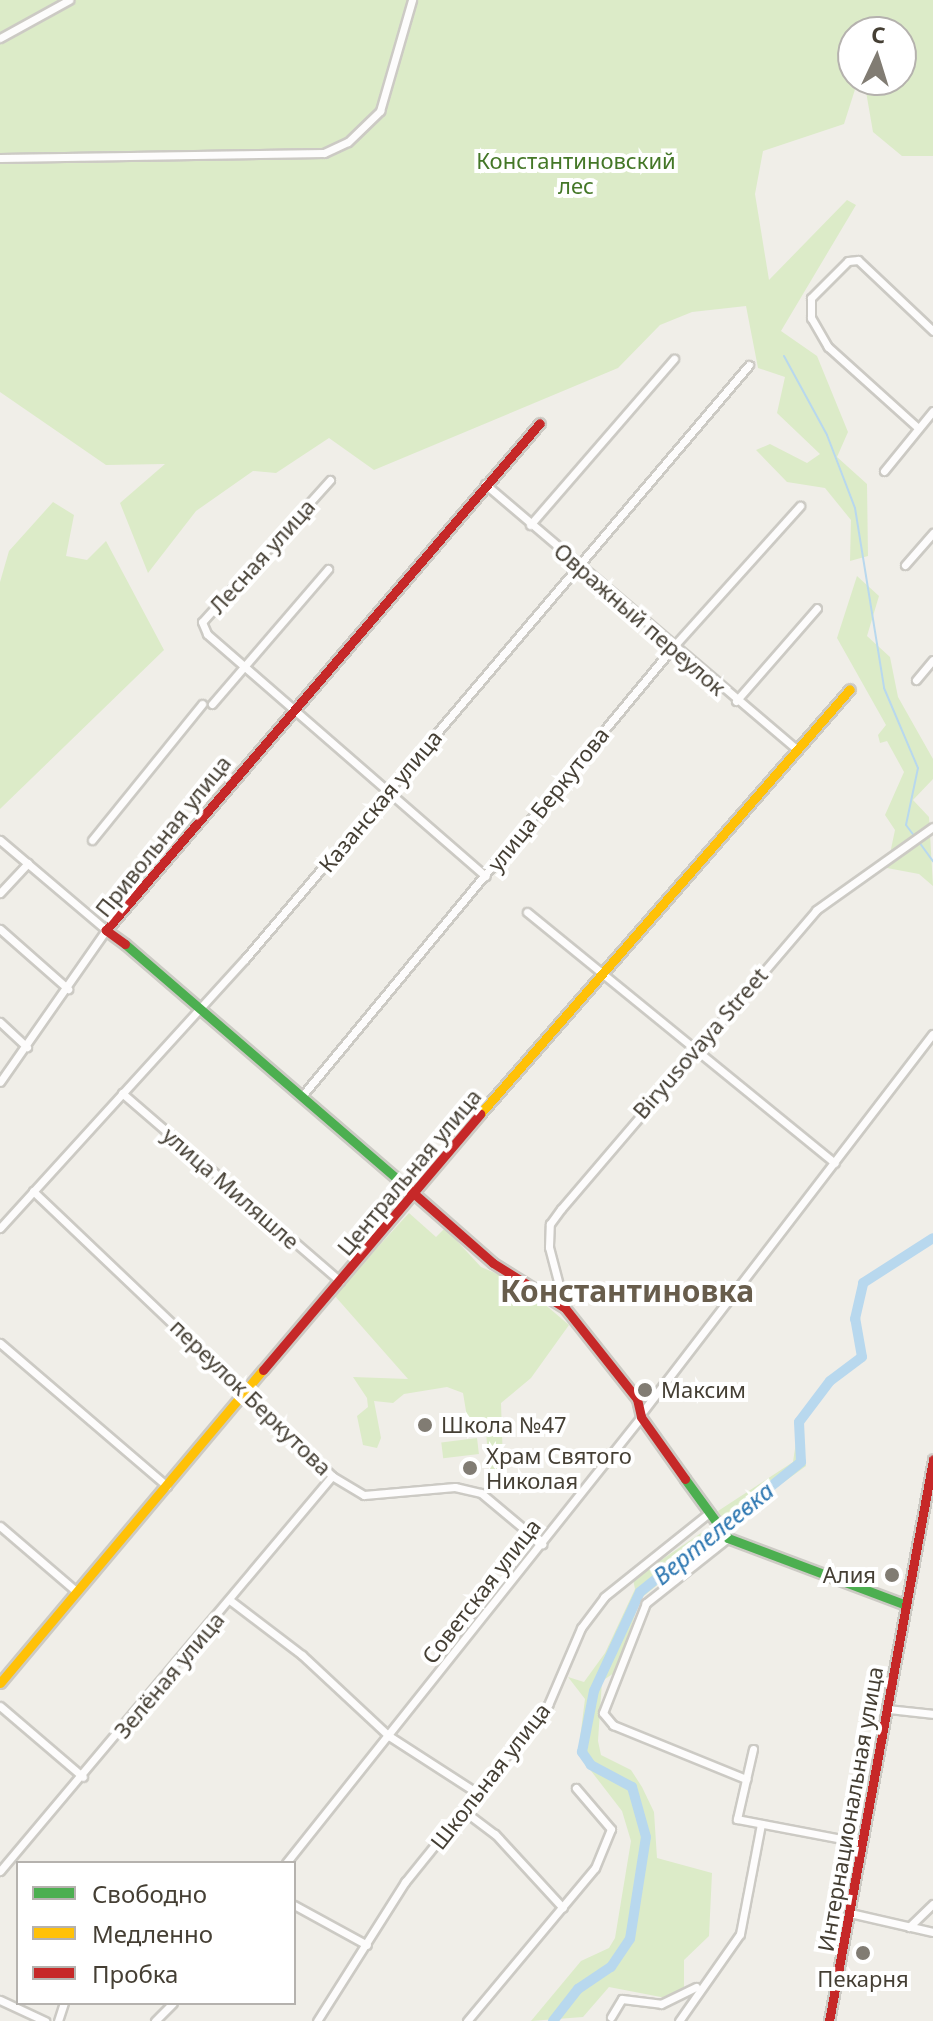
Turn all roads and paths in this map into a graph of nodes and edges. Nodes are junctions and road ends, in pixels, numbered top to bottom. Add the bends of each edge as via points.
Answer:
1 (69, 0) edge
2 (412, 0) edge
3 (0, 38) edge
4 (0, 158) edge
5 (933, 331) edge
6 (674, 359) dead end
7 (749, 365) dead end
8 (933, 411) edge
9 (540, 423) dead end
10 (917, 427) junction
11 (884, 471) dead end
12 (330, 480) dead end
13 (485, 484) junction
14 (800, 506) dead end
15 (530, 525) junction
16 (933, 533) edge
17 (578, 564) junction
18 (905, 565) dead end
19 (328, 569) dead end
20 (817, 608) dead end
21 (673, 647) junction
22 (933, 660) edge
23 (245, 668) junction
24 (916, 680) dead end
25 (850, 689) dead end
26 (736, 701) junction
27 (202, 704) dead end
28 (212, 704) dead end
29 (293, 708) junction
30 (798, 750) junction
31 (388, 792) junction
32 (933, 827) edge
33 (0, 840) edge
34 (92, 840) dead end
35 (28, 863) junction
36 (485, 876) junction
37 (0, 893) edge
38 (527, 912) dead end
39 (0, 929) edge
40 (106, 930) junction
41 (605, 976) junction
42 (68, 989) junction
43 (198, 1007) junction
44 (0, 1022) edge
45 (933, 1034) edge
46 (27, 1047) junction
47 (693, 1049) junction
48 (0, 1082) edge
49 (122, 1093) junction
50 (302, 1096) junction
51 (835, 1163) junction
52 (33, 1191) junction
53 (418, 1193) junction
54 (0, 1228) edge
55 (340, 1281) junction
56 (565, 1308) junction
57 (0, 1343) edge
58 (245, 1393) junction
59 (643, 1413) junction
60 (933, 1460) edge
61 (332, 1476) junction
62 (930, 1478) edge
63 (167, 1486) junction
64 (709, 1513) junction
65 (0, 1526) edge
66 (728, 1538) junction
67 (542, 1544) junction
68 (77, 1592) junction
69 (231, 1601) junction
70 (904, 1604) junction
71 (0, 1683) edge
72 (0, 1706) edge
73 (888, 1709) junction
74 (933, 1714) edge
75 (389, 1736) junction
76 (753, 1749) dead end
77 (83, 1777) junction
78 (746, 1779) junction
79 (576, 1788) dead end
80 (477, 1793) junction
81 (464, 1811) junction
82 (761, 1824) junction
83 (863, 1843) junction
84 (288, 1861) edge
85 (0, 1871) edge
86 (933, 1904) edge
87 (296, 1906) edge
88 (563, 1908) junction
89 (850, 1913) junction
90 (909, 1927) junction
91 (933, 1932) edge
92 (367, 1945) junction
93 (704, 1981) junction
94 (0, 2000) edge
95 (171, 2005) edge
96 (611, 2017) dead end
97 (45, 2021) edge
98 (155, 2021) edge
99 (317, 2021) edge
100 (467, 2021) edge
101 (679, 2021) edge
102 (829, 2021) edge

1 - 3 street
2 - 4 street via 380,111 348,142 324,153
5 - 10 street via 858,260 848,261 811,298 811,318 845,367
6 - 15 street
7 - 17 street, Казанская улица
8 - 10 street
9 - 13 street, Привольная улица
10 - 11 street
12 - 23 street, Лесная улица via 202,622 207,634
13 - 15 street, Овражный переулок
13 - 29 street, Привольная улица
14 - 21 street, улица Беркутова
15 - 17 street, Овражный переулок
16 - 18 street
17 - 21 street, Овражный переулок
17 - 31 street, Казанская улица
19 - 23 street
20 - 26 street
21 - 26 street, Овражный переулок
21 - 36 street, улица Беркутова
22 - 24 street
23 - 28 street
23 - 29 street
25 - 30 street, Центральная улица
26 - 30 street, Овражный переулок
27 - 34 street
29 - 31 street
29 - 40 street, Привольная улица
30 - 41 street, Центральная улица
31 - 36 street
31 - 43 street, Казанская улица
32 - 47 street, Biryusovaya Street via 816,910
33 - 35 street
35 - 37 street
35 - 40 street
36 - 50 street, улица Беркутова
38 - 41 street
39 - 42 street
40 - 42 street
40 - 43 street, Привольная улица
41 - 47 street
41 - 53 street, Центральная улица
42 - 46 street
43 - 49 street, Казанская улица
43 - 50 street, Привольная улица
44 - 46 street
45 - 51 street, Советская улица
46 - 48 street
47 - 51 street
47 - 56 street, Biryusovaya Street via 550,1224 549,1247
49 - 52 street, Казанская улица
49 - 55 street, улица Миляшле
50 - 53 street, Привольная улица
51 - 59 street, Советская улица
52 - 54 street, Казанская улица
52 - 58 street, переулок Беркутова
53 - 55 street, Центральная улица
53 - 56 street, Привольная улица via 493,1263
55 - 58 street, Центральная улица
56 - 59 street
57 - 63 street
58 - 61 street, переулок Беркутова
58 - 63 street, Центральная улица
59 - 64 street
59 - 67 street, Советская улица
60 - 62 street, Интернациональная улица
61 - 67 street, переулок Беркутова via 364,1495 455,1487 481,1493
61 - 69 street, Зелёная улица
62 - 70 street, Интернациональная улица
63 - 68 street, Центральная улица
64 - 66 street
64 - 80 street, Школьная улица via 604,1597 581,1628 548,1705
65 - 68 street
66 - 70 street
66 - 78 street via 646,1603 603,1713 613,1725
67 - 75 street, Советская улица
68 - 71 street, Центральная улица
69 - 75 street via 302,1655
69 - 77 street, Зелёная улица
70 - 73 street, Интернациональная улица
72 - 77 street
73 - 74 street
73 - 83 street, Интернациональная улица
75 - 80 street
75 - 84 street, Советская улица
76 - 78 street
77 - 85 street, Зелёная улица
78 - 82 street via 737,1819
79 - 88 street via 611,1829 595,1868
80 - 81 street, Школьная улица
81 - 88 street via 495,1834
81 - 92 street, Школьная улица via 405,1882
82 - 83 street
82 - 93 street via 740,1934
83 - 89 street, Интернациональная улица
86 - 90 street
87 - 92 street
88 - 100 street
89 - 90 street
89 - 102 street, Интернациональная улица
90 - 91 street
92 - 99 street, Школьная улица
93 - 96 street via 670,2002 622,1999
93 - 101 street
94 - 97 street
95 - 98 street

